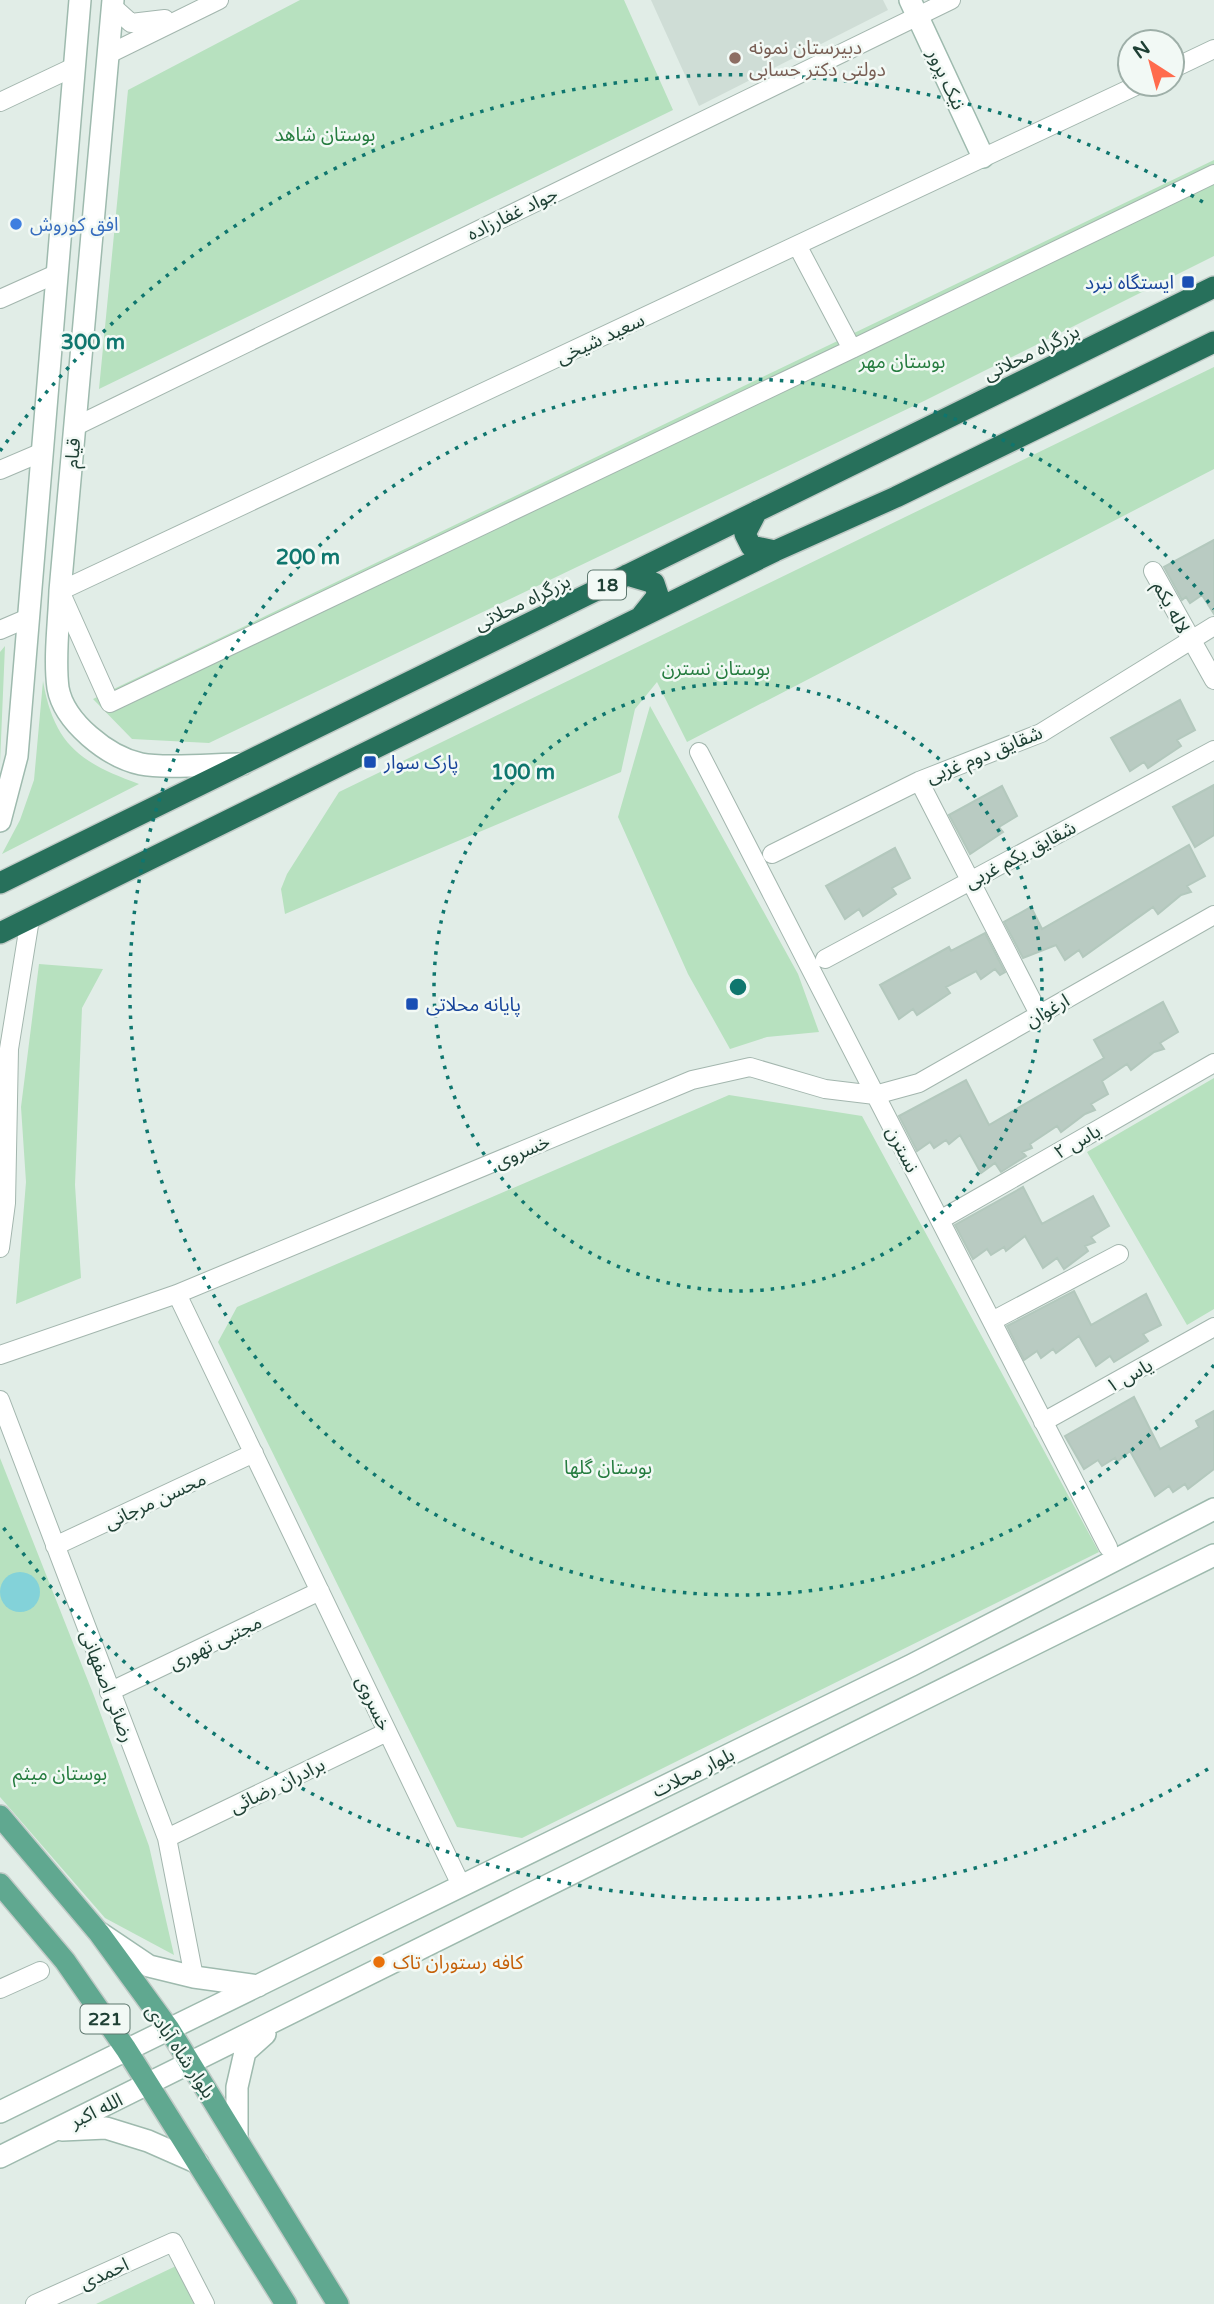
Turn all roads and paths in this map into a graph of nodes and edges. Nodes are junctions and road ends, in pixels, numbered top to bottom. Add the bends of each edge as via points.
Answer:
1 (80, 0) edge
2 (218, 0) edge
3 (951, 0) edge
4 (112, 3) edge
5 (914, 8) edge
6 (1214, 49) edge
7 (109, 54) junction
8 (1186, 62) edge
9 (74, 68) junction
10 (1116, 95) edge
11 (0, 102) edge
12 (984, 157) junction
13 (1214, 174) edge
14 (797, 245) junction
15 (56, 274) junction
16 (1214, 287) edge
17 (0, 299) edge
18 (1214, 342) edge
19 (852, 349) junction
20 (74, 426) junction
21 (40, 453) junction
22 (0, 470) edge
23 (757, 511) junction
24 (775, 551) junction
25 (1153, 570) dead end
26 (627, 575) junction
27 (60, 591) junction
28 (641, 617) junction
29 (28, 618) junction
30 (1214, 626) edge
31 (0, 630) edge
32 (26, 641) junction
33 (1190, 641) junction
34 (59, 645) junction
35 (1214, 680) edge
36 (1214, 750) edge
37 (699, 752) dead end
38 (243, 764) junction
39 (919, 781) junction
40 (0, 821) edge
41 (772, 854) dead end
42 (970, 881) junction
43 (0, 883) edge
44 (1214, 915) edge
45 (30, 919) junction
46 (0, 933) edge
47 (825, 958) dead end
48 (1039, 1014) junction
49 (1214, 1063) edge
50 (876, 1095) junction
51 (940, 1220) junction
52 (0, 1248) edge
53 (1118, 1254) dead end
54 (177, 1294) junction
55 (992, 1321) junction
56 (1214, 1327) edge
57 (0, 1355) edge
58 (0, 1400) edge
59 (1044, 1422) junction
60 (254, 1453) junction
61 (1214, 1509) edge
62 (55, 1546) junction
63 (1108, 1547) dead end
64 (1214, 1555) edge
65 (320, 1591) junction
66 (109, 1692) junction
67 (387, 1732) junction
68 (0, 1816) edge
69 (167, 1838) junction
70 (0, 1884) edge
71 (461, 1885) junction
72 (99, 1933) junction
73 (40, 1971) dead end
74 (194, 1977) junction
75 (258, 1986) junction
76 (0, 1989) edge
77 (284, 2017) junction
78 (169, 2029) junction
79 (126, 2049) junction
80 (191, 2062) junction
81 (149, 2083) junction
82 (0, 2112) edge
83 (53, 2131) junction
84 (237, 2138) junction
85 (0, 2157) edge
86 (198, 2163) junction
87 (34, 2304) edge
88 (205, 2304) edge
89 (286, 2304) edge
90 (338, 2304) edge

1 - 9 main road, قیام
2 - 4 street via 146,23 131,23
2 - 7 street
3 - 5 street, جواد غفارزاده
4 - 7 main road, قیام
5 - 12 main road, نیک پرور
5 - 20 street, جواد غفارزاده
6 - 8 street
7 - 9 main road
7 - 20 main road, قیام
9 - 11 street
9 - 15 main road, قیام
10 - 12 street, سعید شیخی
12 - 14 street, سعید شیخی
13 - 19 street
14 - 19 street
14 - 27 street, سعید شیخی
15 - 17 street
15 - 21 main road, قیام
16 - 23 highway, بزرگراه محلاتی / 18
18 - 24 highway, 18 via 897,497
19 - 27 street via 110,703
20 - 27 main road, قیام
21 - 22 street
21 - 29 main road, قیام
23 - 24 highway via 745,534 751,547
23 - 26 highway, بزرگراه محلاتی / 18
24 - 28 highway, 18
25 - 33 street, لاله یکم
26 - 28 highway via 654,583 658,595
26 - 38 highway, بزرگراه محلاتی / 18
27 - 34 main road, قیام
28 - 45 highway, 18
29 - 31 street
29 - 32 main road, قیام
30 - 33 street, شقایق دوم غربی
32 - 34 main road via 43,649
32 - 40 main road, قیام via 17,756
33 - 35 street, لاله یکم
33 - 39 street, شقایق دوم غربی via 1041,733
34 - 38 main road, قیام via 62,702 73,722 101,745 140,764
36 - 42 street, شقایق یکم غربی
37 - 50 street, نسترن
38 - 43 highway, بزرگراه محلاتی / 18
39 - 41 street, شقایق دوم غربی
39 - 42 street
42 - 47 street, شقایق یکم غربی
42 - 48 street
44 - 48 street, ارغوان
45 - 46 highway, 18
45 - 52 street via 9,1049 6,1203
48 - 50 street, ارغوان via 919,1083
49 - 51 street, یاس ۲
50 - 51 street, نسترن
50 - 54 street, خسروی via 825,1089 750,1067 692,1080
51 - 55 street, نسترن
53 - 55 street
54 - 57 street, خسروی
54 - 60 street, خسروی
55 - 59 street, نسترن
56 - 59 street, یاس ۱
58 - 62 street, رضائی اصفهانی
59 - 63 street, نسترن
60 - 62 street, محسن مرجانی
60 - 65 street, خسروی
61 - 71 main road, بلوار محلات via 912,1665
62 - 66 street, رضائی اصفهانی
64 - 77 main road, بلوار محلات
65 - 66 street, مجتبی تهوری
65 - 67 street, خسروی
66 - 69 street, رضائی اصفهانی
67 - 69 street, برادران رضائی
67 - 71 street, خسروی
68 - 72 main road, بلوار شاه آبادی / 221
69 - 74 street, رضائی اصفهانی
70 - 79 main road, 221 via 65,1961
71 - 75 main road, بلوار محلات
72 - 74 main road via 149,1966
72 - 78 main road, بلوار شاه آبادی / 221
73 - 76 street
74 - 75 main road
75 - 78 main road, بلوار محلات
77 - 80 main road, بلوار محلات
77 - 84 main road via 245,2052 237,2087
78 - 79 main road
78 - 80 main road, بلوار شاه آبادی / 221
79 - 81 main road, 221
79 - 82 main road
80 - 81 main road, الله اکبر
80 - 84 main road, بلوار شاه آبادی / 221
81 - 83 main road, الله اکبر
81 - 86 main road, 221
83 - 85 main road, الله اکبر
83 - 86 main road via 106,2128
84 - 90 main road, بلوار شاه آبادی / 221
86 - 89 main road, 221
87 - 88 street, احمدی via 173,2242

